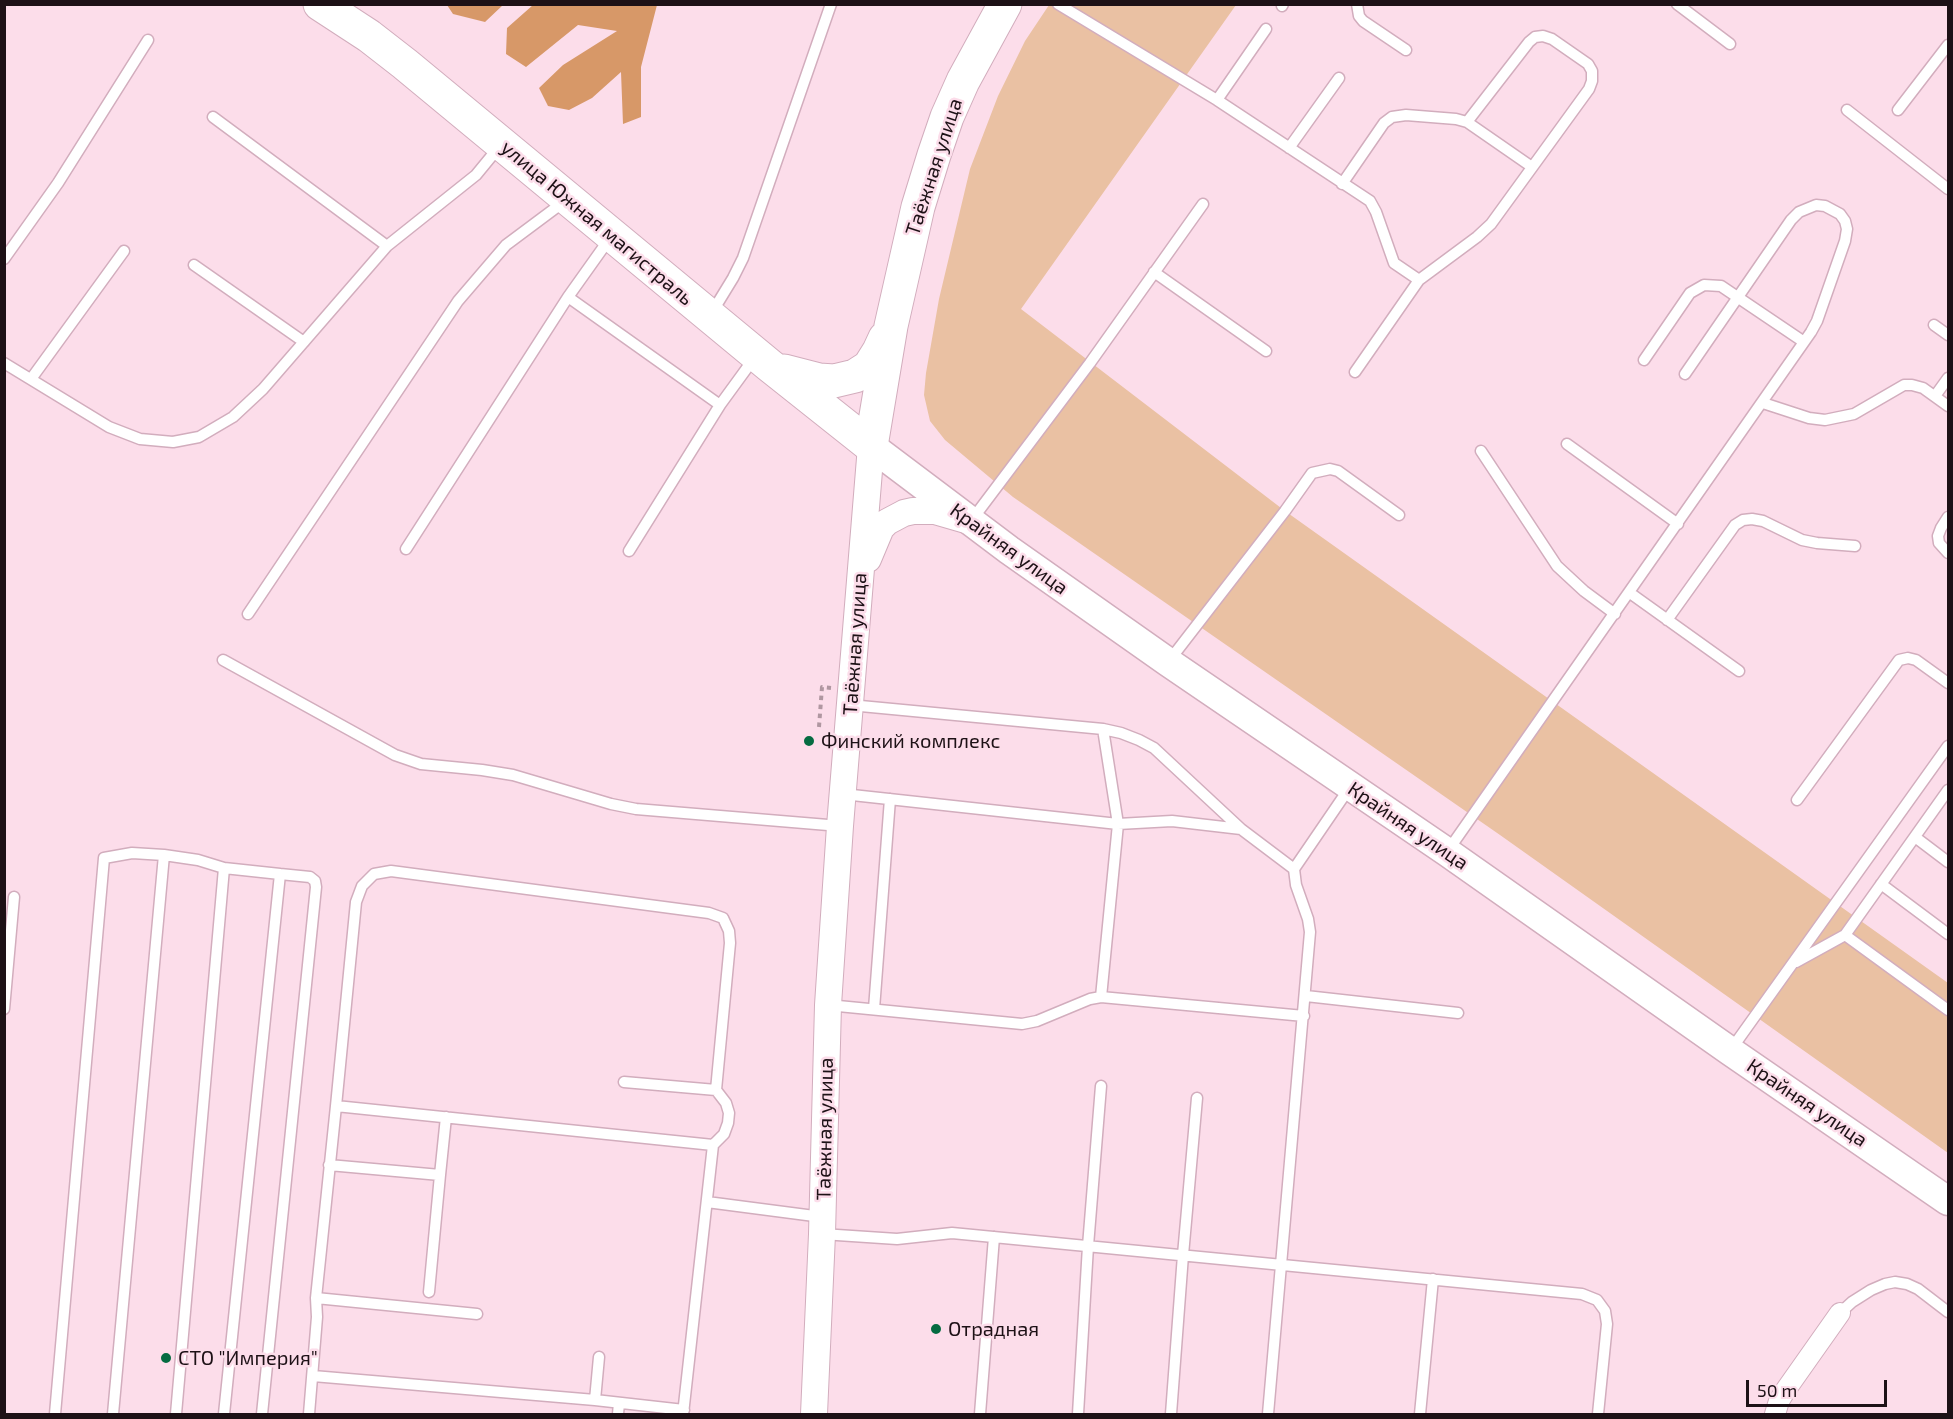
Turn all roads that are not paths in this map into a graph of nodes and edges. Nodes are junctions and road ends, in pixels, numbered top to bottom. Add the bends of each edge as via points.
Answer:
1 (320, 4) edge
2 (831, 4) edge
3 (1005, 4) edge
4 (1058, 4) edge
5 (1357, 4) edge
6 (1677, 4) edge
7 (1266, 28) dead end
8 (148, 40) dead end
9 (1731, 44) dead end
10 (1948, 45) edge
11 (1406, 50) dead end
12 (1339, 78) dead end
13 (1217, 100) junction
14 (1847, 110) dead end
15 (1898, 110) dead end
16 (213, 117) dead end
17 (1467, 122) junction
18 (501, 144) junction
19 (1289, 148) junction
20 (1532, 167) junction
21 (1342, 184) junction
22 (1948, 189) edge
23 (568, 199) junction
24 (1203, 204) dead end
25 (612, 235) junction
26 (387, 246) junction
27 (124, 251) dead end
28 (4, 259) edge
29 (194, 265) dead end
30 (1154, 272) junction
31 (1419, 280) junction
32 (568, 297) junction
33 (1738, 297) junction
34 (710, 316) junction
35 (1934, 325) dead end
36 (891, 326) junction
37 (1948, 335) edge
38 (304, 342) junction
39 (1804, 342) junction
40 (1266, 351) dead end
41 (763, 360) junction
42 (1644, 360) dead end
43 (4, 363) edge
44 (1355, 372) dead end
45 (1685, 374) dead end
46 (1948, 378) edge
47 (31, 379) junction
48 (1935, 396) junction
49 (1762, 403) junction
50 (720, 405) junction
51 (1948, 406) edge
52 (1567, 444) dead end
53 (871, 446) junction
54 (1481, 451) dead end
55 (1399, 515) dead end
56 (1948, 517) edge
57 (970, 521) junction
58 (1678, 524) junction
59 (1855, 546) dead end
60 (406, 549) dead end
61 (628, 550) dead end
62 (1948, 553) edge
63 (859, 591) junction
64 (1630, 593) junction
65 (248, 614) dead end
66 (1615, 614) junction
67 (1668, 620) junction
68 (223, 660) dead end
69 (1168, 662) junction
70 (1739, 672) dead end
71 (1948, 683) edge
72 (850, 705) junction
73 (1103, 729) junction
74 (1948, 746) edge
75 (1351, 787) junction
76 (1948, 790) edge
77 (843, 794) junction
78 (890, 799) junction
79 (1797, 800) dead end
80 (1118, 824) junction
81 (840, 826) junction
82 (1241, 829) junction
83 (1914, 837) junction
84 (1447, 852) junction
85 (164, 855) junction
86 (1948, 862) edge
87 (224, 868) junction
88 (1294, 869) junction
89 (280, 874) junction
90 (1881, 884) junction
91 (14, 897) dead end
92 (1948, 934) edge
93 (1845, 935) junction
94 (1791, 965) junction
95 (1306, 996) junction
96 (1101, 997) junction
97 (828, 1005) junction
98 (4, 1009) edge
99 (874, 1009) junction
100 (1948, 1010) edge
101 (1458, 1013) dead end
102 (1304, 1016) junction
103 (1730, 1051) junction
104 (624, 1082) dead end
105 (1101, 1086) dead end
106 (716, 1090) junction
107 (1197, 1098) dead end
108 (336, 1106) junction
109 (446, 1117) junction
110 (713, 1145) junction
111 (329, 1165) junction
112 (440, 1175) junction
113 (1948, 1201) edge
114 (707, 1202) junction
115 (822, 1225) junction
116 (994, 1237) junction
117 (1088, 1246) junction
118 (1183, 1255) junction
119 (1281, 1264) junction
120 (1432, 1279) junction
121 (429, 1292) dead end
122 (316, 1298) junction
123 (1948, 1312) edge
124 (1840, 1313) joint
125 (477, 1314) dead end
126 (599, 1357) dead end
127 (313, 1376) junction
128 (595, 1400) junction
129 (619, 1402) junction
130 (684, 1412) edge
131 (55, 1414) edge
132 (113, 1414) edge
133 (176, 1414) edge
134 (224, 1414) edge
135 (262, 1414) edge
136 (309, 1414) edge
137 (618, 1414) edge
138 (814, 1414) edge
139 (980, 1414) edge
140 (1078, 1414) edge
141 (1171, 1414) edge
142 (1268, 1414) edge
143 (1420, 1414) edge
144 (1598, 1414) edge
145 (1775, 1414) edge

1 - 18 highway, улица Южная магистраль via 378,43
2 - 34 lane via 743,258
3 - 36 highway, Таёжная улица via 947,117 918,207
4 - 13 lane
5 - 11 lane via 1363,21
6 - 9 lane
7 - 13 lane
8 - 28 lane via 58,183
10 - 15 lane
12 - 19 lane
13 - 19 lane
14 - 22 lane
16 - 26 lane
17 - 20 lane
17 - 20 lane via 1528,42 1543,36 1552,39 1588,64 1592,81
17 - 21 lane via 1456,118 1392,117
18 - 23 highway, улица Южная магистраль
18 - 26 lane via 476,175
19 - 21 lane
20 - 31 lane via 1491,224
21 - 31 lane via 1370,201 1394,262
23 - 25 highway, улица Южная магистраль
23 - 65 lane via 506,245 458,301
24 - 30 lane
25 - 32 lane
25 - 34 highway, улица Южная магистраль
26 - 38 lane
27 - 47 lane
29 - 38 lane
30 - 40 lane
30 - 57 lane
31 - 44 lane
32 - 50 lane
32 - 60 lane
33 - 39 lane
33 - 39 lane via 1799,212 1816,205 1840,214 1847,229 1845,241 1817,321
33 - 42 lane via 1721,286 1704,285 1690,293
33 - 45 lane
34 - 41 highway, улица Южная магистраль
35 - 37 lane
36 - 41 highway via 869,367 855,376 819,380
36 - 53 highway, Таёжная улица
38 - 47 lane via 232,417 199,437 173,442 140,439 110,427
39 - 49 lane
41 - 50 lane
41 - 53 highway, улица Южная магистраль
43 - 47 lane
46 - 48 lane
48 - 49 lane via 1923,388 1904,385 1854,414 1825,420
48 - 51 lane
49 - 58 lane
50 - 61 lane
52 - 58 lane
53 - 57 main road, Крайняя улица
53 - 63 street, Таёжная улица
54 - 66 lane via 1557,566
55 - 69 lane via 1338,471 1321,469 1312,473
56 - 62 lane via 1938,536
57 - 63 street via 922,510 895,517 881,528
57 - 69 main road, Крайняя улица
58 - 64 lane
59 - 67 lane via 1802,540 1763,521 1743,520 1735,525
63 - 72 street, Таёжная улица
64 - 66 lane
64 - 67 lane
66 - 84 lane
67 - 70 lane
68 - 81 lane via 395,755 421,764 513,776 636,809
69 - 75 main road, Крайняя улица
71 - 79 lane via 1916,660 1899,660
72 - 73 lane
72 - 77 street, Таёжная улица
73 - 80 lane
73 - 82 lane via 1154,748
74 - 94 lane
75 - 84 main road, Крайняя улица
75 - 88 lane
76 - 83 lane
77 - 78 lane
77 - 81 street, Таёжная улица
78 - 80 lane
78 - 99 lane
80 - 82 lane via 1172,821
80 - 96 lane
81 - 97 street, Таёжная улица
82 - 88 lane
83 - 86 lane
83 - 90 lane
84 - 103 main road, Крайняя улица
85 - 87 lane
85 - 131 lane via 132,853 104,858
85 - 132 lane
87 - 89 lane
87 - 133 lane
88 - 95 lane via 1310,932
89 - 134 lane
89 - 135 lane via 310,877 316,887
90 - 92 lane
90 - 93 lane
91 - 98 lane
93 - 94 lane
93 - 100 lane
94 - 103 lane
95 - 101 lane
95 - 102 lane
96 - 99 lane via 1022,1024
96 - 102 lane
97 - 99 lane
97 - 115 street, Таёжная улица
102 - 119 lane
103 - 113 main road, Крайняя улица
104 - 106 lane
105 - 117 lane
106 - 108 lane via 730,943 723,918 391,871 374,874 362,886 356,902
106 - 110 lane via 726,1103 728,1123
107 - 118 lane
108 - 109 lane
108 - 111 lane
109 - 110 lane
109 - 112 lane
110 - 114 lane
111 - 112 lane
111 - 122 lane
112 - 121 lane
114 - 115 lane
114 - 130 lane
115 - 116 lane via 897,1239 952,1233
115 - 138 street, Таёжная улица
116 - 117 lane
116 - 139 lane
117 - 118 lane
117 - 140 lane
118 - 119 lane
118 - 141 lane
119 - 120 lane
119 - 142 lane
120 - 143 lane
120 - 144 lane via 1582,1294 1597,1300 1605,1311 1606,1324
122 - 125 lane
122 - 127 lane
123 - 124 lane via 1918,1289 1895,1282 1871,1290
124 - 145 street via 1785,1391
126 - 128 lane
127 - 128 lane
127 - 136 lane
128 - 129 lane
129 - 130 lane
129 - 137 lane

